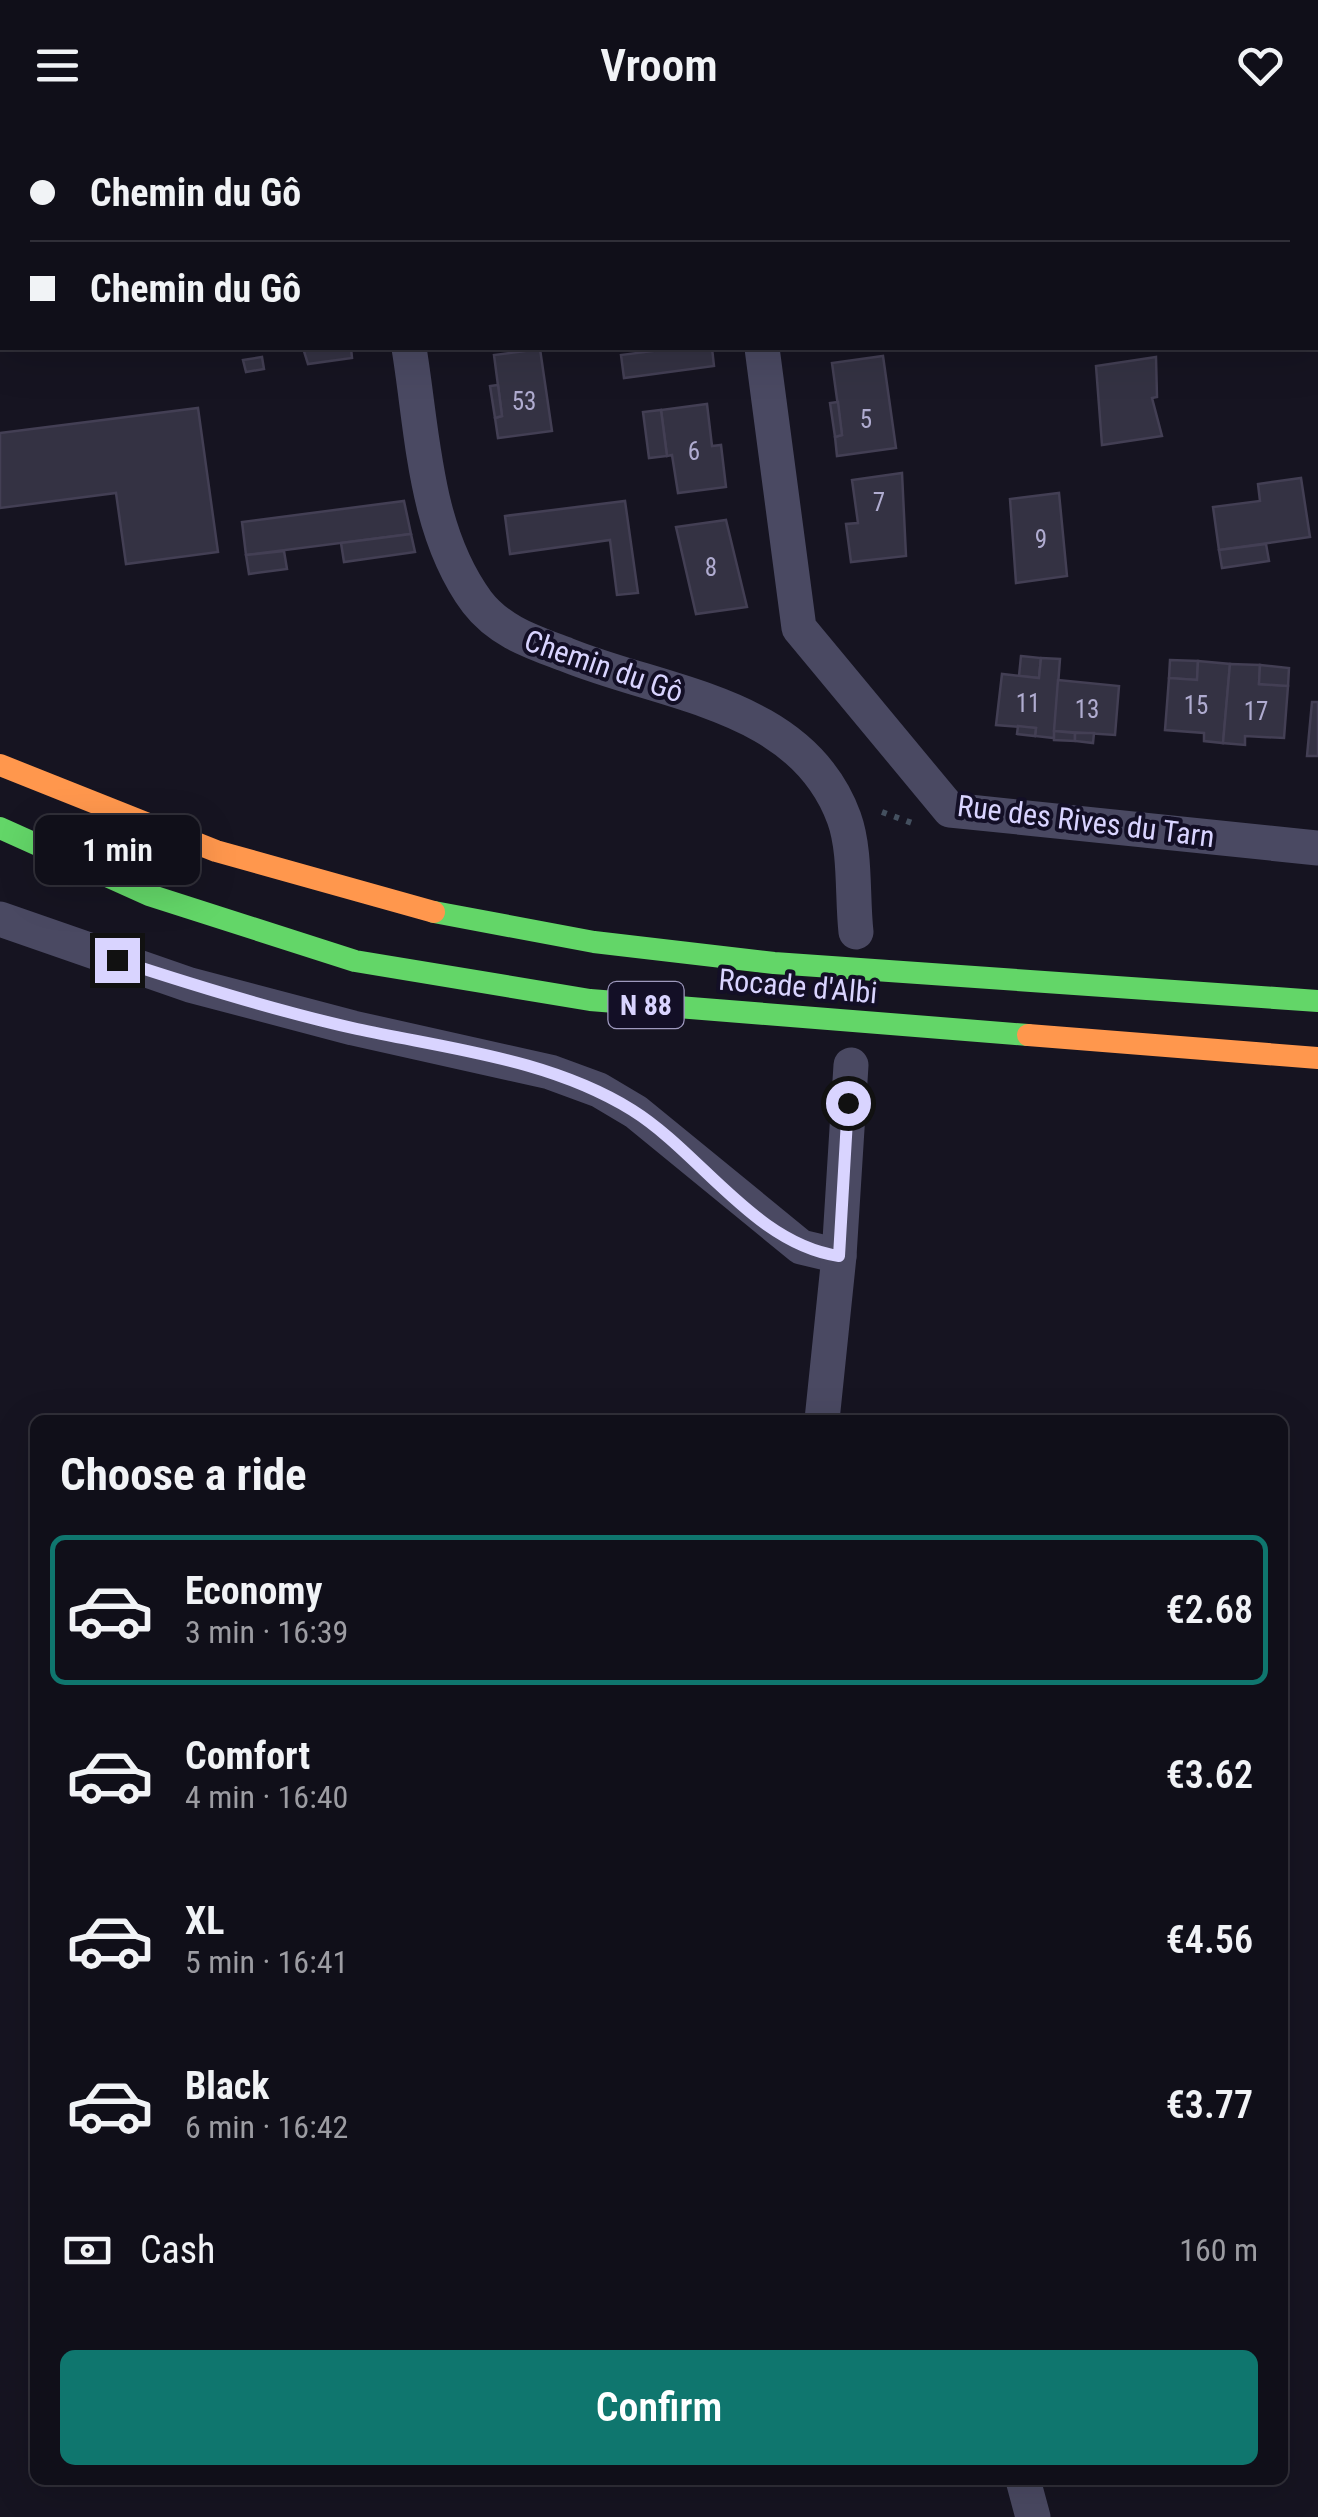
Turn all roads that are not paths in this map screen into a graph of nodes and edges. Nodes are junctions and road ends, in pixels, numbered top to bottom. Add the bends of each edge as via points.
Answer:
1 (410, 350) edge
2 (762, 350) edge
3 (0, 765) edge
4 (0, 828) edge
5 (1318, 848) edge
6 (0, 920) edge
7 (856, 932) dead end
8 (1318, 1002) edge
9 (1318, 1058) edge
10 (851, 1065) dead end
11 (839, 1256) junction
12 (823, 1415) edge
13 (1024, 2485) edge
14 (1034, 2517) edge

1 - 7 street, Chemin du Gô via 442,543 478,603 509,632 753,717 802,751 845,820
2 - 5 street, Rue des Rives du Tarn via 799,628 950,810
3 - 8 highway, Rocade d'Albi / N 88 via 180,840 354,890 591,941
4 - 9 highway, Rocade d'Albi / N 88 via 149,895 355,962 590,1000
6 - 11 street via 190,985 550,1072 599,1090 636,1112 801,1248
10 - 11 street
11 - 12 street
13 - 14 street

